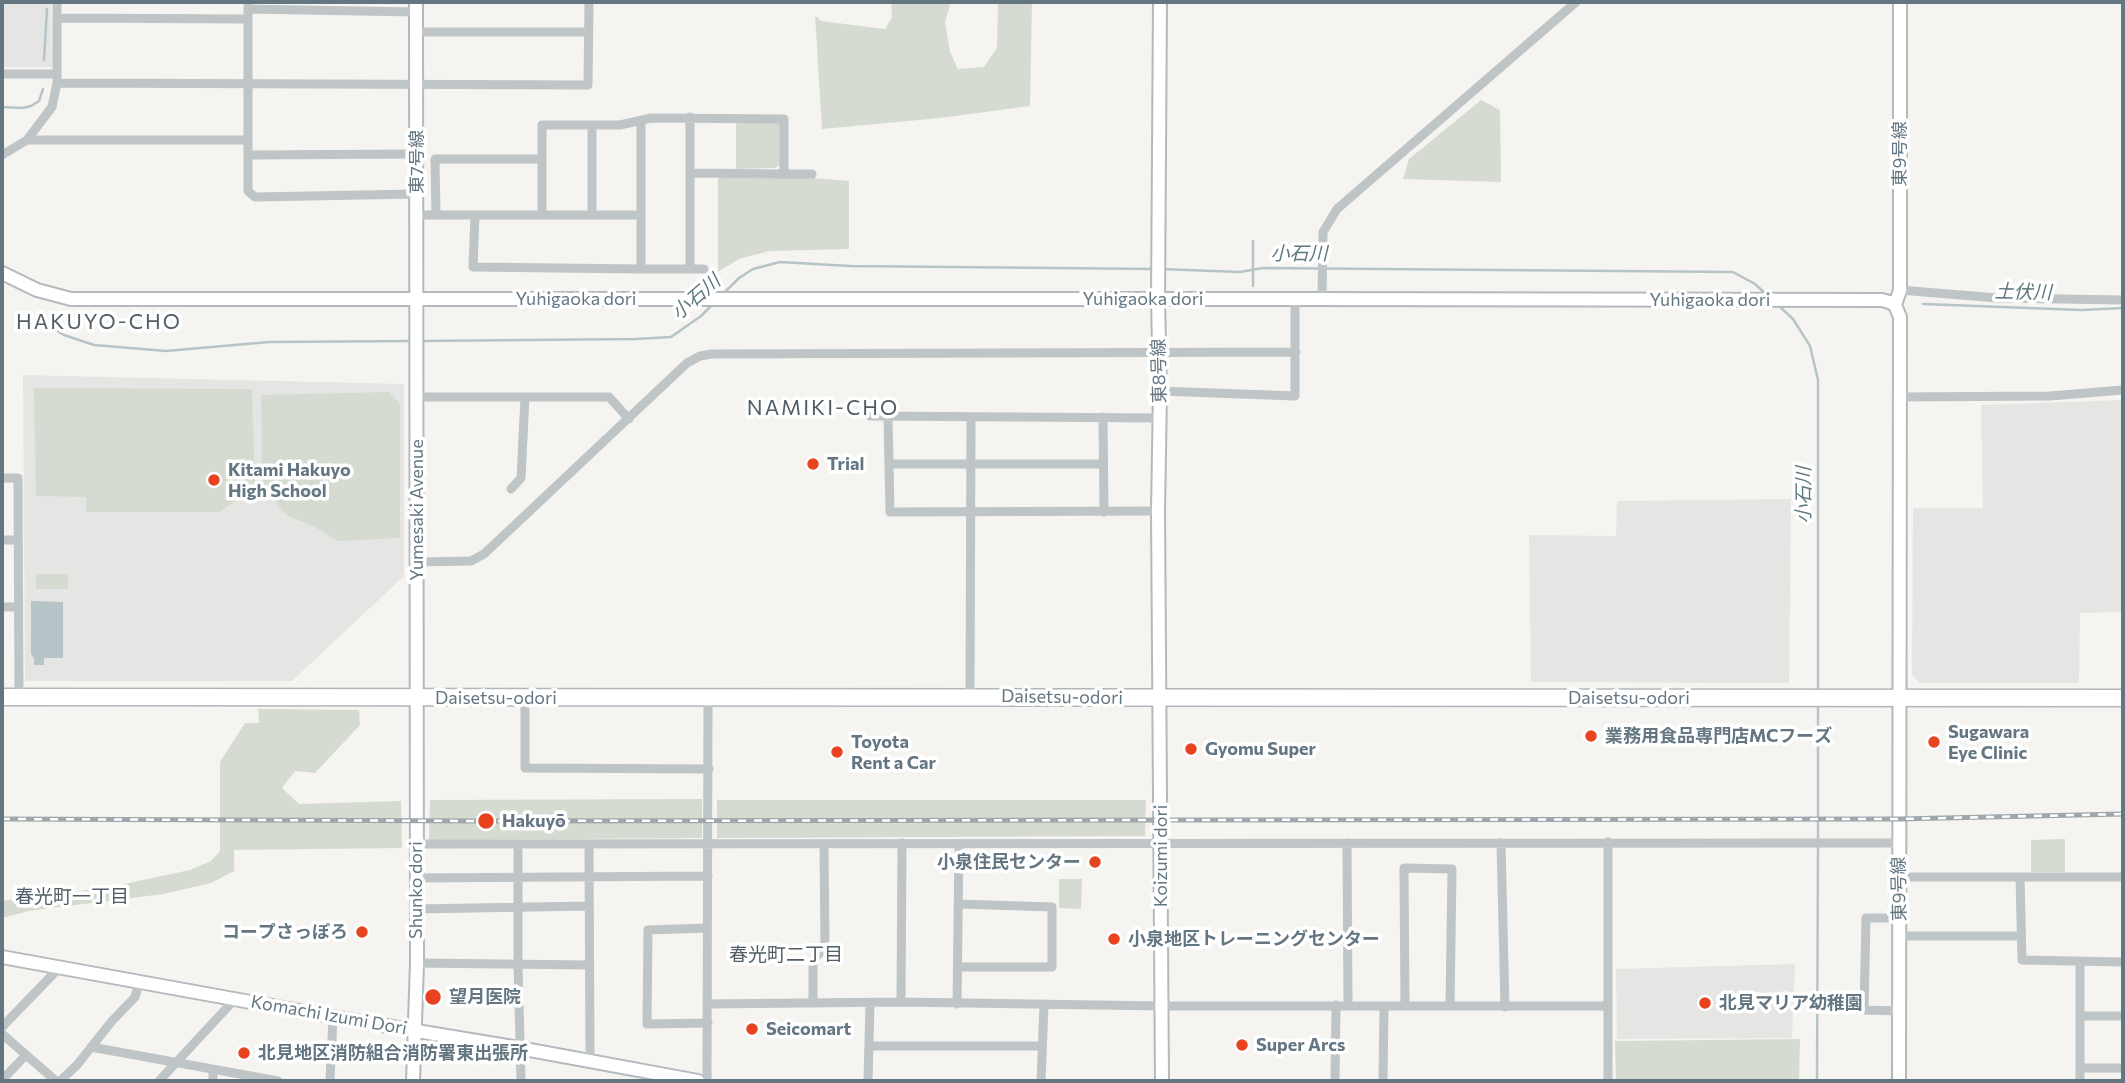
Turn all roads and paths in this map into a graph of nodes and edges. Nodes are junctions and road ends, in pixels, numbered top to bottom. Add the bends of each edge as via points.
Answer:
1 (57, 2) edge
2 (589, 2) edge
3 (1160, 2) edge
4 (1576, 2) edge
5 (1899, 2) edge
6 (416, 7) edge
7 (248, 10) edge
8 (57, 18) junction
9 (416, 32) junction
10 (588, 32) junction
11 (2, 74) edge
12 (57, 78) junction
13 (248, 83) junction
14 (417, 84) junction
15 (690, 117) junction
16 (641, 121) junction
17 (592, 125) junction
18 (27, 140) junction
19 (247, 140) junction
20 (416, 154) junction
21 (2, 155) edge
22 (248, 155) junction
23 (541, 159) junction
24 (691, 173) junction
25 (784, 174) junction
26 (812, 174) dead end
27 (417, 194) junction
28 (542, 214) junction
29 (592, 214) junction
30 (417, 215) junction
31 (436, 215) junction
32 (475, 215) junction
33 (641, 215) junction
34 (641, 269) junction
35 (691, 269) junction
36 (704, 269) dead end
37 (2, 273) edge
38 (1900, 290) junction
39 (1295, 299) junction
40 (1322, 299) junction
41 (415, 300) junction
42 (1158, 300) junction
43 (2123, 300) edge
44 (1895, 306) junction
45 (416, 322) joint
46 (1296, 352) junction
47 (1159, 353) junction
48 (2123, 390) edge
49 (1160, 391) junction
50 (416, 397) junction
51 (525, 397) junction
52 (1899, 397) junction
53 (870, 416) dead end
54 (888, 416) junction
55 (1103, 417) junction
56 (971, 418) junction
57 (1159, 418) junction
58 (629, 419) junction
59 (890, 464) junction
60 (971, 464) junction
61 (1103, 464) junction
62 (2, 478) edge
63 (511, 489) dead end
64 (970, 510) junction
65 (1158, 511) junction
66 (1104, 512) junction
67 (2, 540) edge
68 (18, 540) junction
69 (417, 562) junction
70 (2, 607) edge
71 (18, 607) junction
72 (19, 696) junction
73 (970, 696) junction
74 (2, 697) edge
75 (1899, 697) junction
76 (416, 698) junction
77 (525, 698) junction
78 (708, 698) junction
79 (1160, 698) junction
80 (2123, 698) edge
81 (709, 769) junction
82 (1608, 842) junction
83 (902, 843) junction
84 (1347, 843) junction
85 (1501, 843) junction
86 (1898, 843) junction
87 (416, 844) junction
88 (589, 844) junction
89 (709, 844) junction
90 (824, 844) junction
91 (959, 844) junction
92 (1161, 844) junction
93 (518, 845) junction
94 (708, 876) junction
95 (518, 877) junction
96 (589, 877) junction
97 (1899, 877) junction
98 (2020, 877) junction
99 (2123, 877) edge
100 (416, 878) junction
101 (959, 904) junction
102 (589, 906) junction
103 (518, 907) junction
104 (416, 909) junction
105 (1899, 918) junction
106 (707, 928) junction
107 (1899, 936) junction
108 (2021, 936) junction
109 (2, 957) edge
110 (2080, 962) junction
111 (2123, 962) edge
112 (417, 963) junction
113 (517, 964) junction
114 (589, 965) junction
115 (60, 967) junction
116 (958, 967) junction
117 (139, 982) junction
118 (236, 998) junction
119 (901, 1002) junction
120 (813, 1003) junction
121 (870, 1003) junction
122 (957, 1003) junction
123 (708, 1004) junction
124 (1044, 1004) junction
125 (1336, 1005) junction
126 (1348, 1005) junction
127 (1162, 1006) junction
128 (1384, 1006) junction
129 (1405, 1006) junction
130 (1450, 1006) junction
131 (1607, 1006) junction
132 (1505, 1007) junction
133 (1899, 1011) junction
134 (2080, 1016) junction
135 (2123, 1016) edge
136 (333, 1017) junction
137 (708, 1023) junction
138 (2, 1027) edge
139 (415, 1030) junction
140 (2, 1034) edge
141 (870, 1046) junction
142 (1042, 1046) junction
143 (91, 1047) junction
144 (519, 1048) junction
145 (26, 1055) junction
146 (590, 1061) junction
147 (177, 1063) junction
148 (2080, 1068) junction
149 (2123, 1068) edge
150 (213, 1070) junction
151 (2, 1080) edge
152 (58, 1081) edge
153 (159, 1081) edge
154 (213, 1081) edge
155 (278, 1081) edge
156 (330, 1081) edge
157 (413, 1081) edge
158 (521, 1081) edge
159 (698, 1081) edge
160 (707, 1081) edge
161 (868, 1081) edge
162 (1041, 1081) edge
163 (1162, 1081) edge
164 (1335, 1081) edge
165 (1383, 1081) edge
166 (1608, 1081) edge
167 (1899, 1081) edge
168 (2080, 1081) edge

1 - 8 street
2 - 10 street
3 - 42 street, 東8号線
4 - 40 street via 1337,209 1323,232
5 - 38 street, 東9号線
6 - 7 street
6 - 9 street, 東7号線
7 - 8 street
7 - 13 street
8 - 12 street
9 - 10 street
9 - 14 street, 東7号線
10 - 14 street via 588,85
11 - 12 street
12 - 13 street
12 - 18 street via 52,107
13 - 14 street
13 - 19 street
14 - 20 street, 東7号線
15 - 16 street
15 - 24 street
15 - 25 street via 784,119
16 - 17 street
16 - 33 street
17 - 23 street via 542,125
17 - 29 street
18 - 19 street
18 - 21 street
19 - 22 street
20 - 22 street
20 - 27 street, 東7号線
22 - 27 street via 248,191 255,197
23 - 28 street
23 - 31 street via 435,159
24 - 25 street
24 - 35 street
25 - 26 street
27 - 30 street, 東7号線
28 - 29 street
28 - 32 street
29 - 33 street
30 - 31 street
30 - 41 street, 東7号線
31 - 32 street
32 - 34 street via 473,267
33 - 34 street
34 - 35 street
35 - 36 street
37 - 41 street, Yuhigaoka dori via 37,290 71,299
38 - 43 street via 1997,298
38 - 44 street, 東9号線
39 - 40 street, Yuhigaoka dori
39 - 42 street, Yuhigaoka dori
39 - 46 street
40 - 44 street, Yuhigaoka dori via 1882,300
41 - 42 street, Yuhigaoka dori
41 - 45 street, 東7号線
42 - 47 street, 東8号線
44 - 52 street via 1900,317
45 - 50 street, Yumesaki Avenue
46 - 47 street
46 - 49 street via 1295,396
47 - 49 street, 東8号線
47 - 58 street via 712,354 687,363
48 - 52 street via 2050,396
49 - 57 street, 東8号線
50 - 51 street
50 - 69 street, Yumesaki Avenue
51 - 58 street via 609,397
51 - 63 street via 521,478
52 - 75 street
53 - 54 street
54 - 56 street
54 - 59 street
55 - 56 street
55 - 57 street
55 - 61 street
56 - 60 street
57 - 65 street, 東8号線
58 - 69 street via 484,554 471,561
59 - 60 street
59 - 64 street via 890,512
60 - 61 street
60 - 64 street
61 - 66 street
62 - 68 street via 18,478
64 - 66 street
64 - 73 street
65 - 66 street
65 - 79 street, 東8号線
67 - 68 street
68 - 71 street
69 - 76 street, Yumesaki Avenue
70 - 71 street
71 - 72 street
72 - 74 highway, Daisetsu-odori
72 - 76 highway, Daisetsu-odori
73 - 78 highway, Daisetsu-odori
73 - 79 highway, Daisetsu-odori
75 - 79 highway, Daisetsu-odori
75 - 80 highway, Daisetsu-odori
75 - 86 street, 東9号線
76 - 77 highway, Daisetsu-odori
76 - 87 street, Shunko dori
77 - 78 highway, Daisetsu-odori
77 - 81 street via 525,768
78 - 81 street
79 - 92 street, Koizumi dori
81 - 89 street
82 - 85 street
82 - 86 street
82 - 131 street
83 - 90 street
83 - 91 street
83 - 119 street
84 - 85 street
84 - 92 street
84 - 126 street
85 - 132 street
86 - 97 street, 東9号線
87 - 93 street
87 - 100 street, Shunko dori
88 - 89 street
88 - 93 street
88 - 96 street
89 - 90 street
89 - 94 street
90 - 120 street via 825,948 813,960
91 - 92 street
91 - 101 street
92 - 127 street, Koizumi dori
93 - 95 street
94 - 96 street
94 - 106 street
95 - 96 street
95 - 100 street
95 - 103 street
96 - 102 street
97 - 98 street
97 - 105 street, 東9号線
98 - 99 street
98 - 108 street
100 - 104 street, Shunko dori
101 - 116 street
101 - 116 street via 1052,907 1052,967
102 - 103 street
102 - 114 street
103 - 104 street
103 - 113 street
104 - 112 street, Shunko dori
105 - 107 street, 東9号線
105 - 133 street via 1866,918 1864,1010
106 - 123 street
106 - 137 street via 648,930 647,1024
107 - 108 street
107 - 133 street, 東9号線
108 - 110 street via 2022,960
109 - 115 street, Komachi Izumi Dori
110 - 111 street
110 - 134 street
112 - 113 street
112 - 139 street, Shunko dori
113 - 114 street
113 - 144 street
114 - 146 street
115 - 117 street, Komachi Izumi Dori
115 - 138 street
116 - 122 street
117 - 118 street, Komachi Izumi Dori
117 - 143 street via 135,997
118 - 136 street, Komachi Izumi Dori
118 - 147 street
119 - 121 street
119 - 122 street
120 - 121 street
120 - 123 street
121 - 141 street
122 - 124 street
123 - 137 street
124 - 127 street
124 - 142 street
125 - 126 street
125 - 127 street
125 - 164 street
126 - 128 street
127 - 163 street, Koizumi dori
128 - 129 street
128 - 165 street
129 - 130 street
129 - 130 street via 1404,868 1452,869
130 - 132 street
131 - 132 street
131 - 166 street
133 - 167 street, 東9号線
134 - 135 street
134 - 148 street
136 - 139 street, Komachi Izumi Dori
136 - 156 street
137 - 160 street
139 - 144 street, Komachi Izumi Dori
139 - 157 street, Shunko dori
140 - 145 street
141 - 142 street
141 - 161 street
142 - 162 street
143 - 147 street
143 - 152 street
144 - 146 street, Komachi Izumi Dori
144 - 158 street
145 - 151 street
145 - 152 street
146 - 159 street, Komachi Izumi Dori
147 - 150 street
147 - 153 street
148 - 149 street
148 - 168 street
150 - 154 street
150 - 155 street

